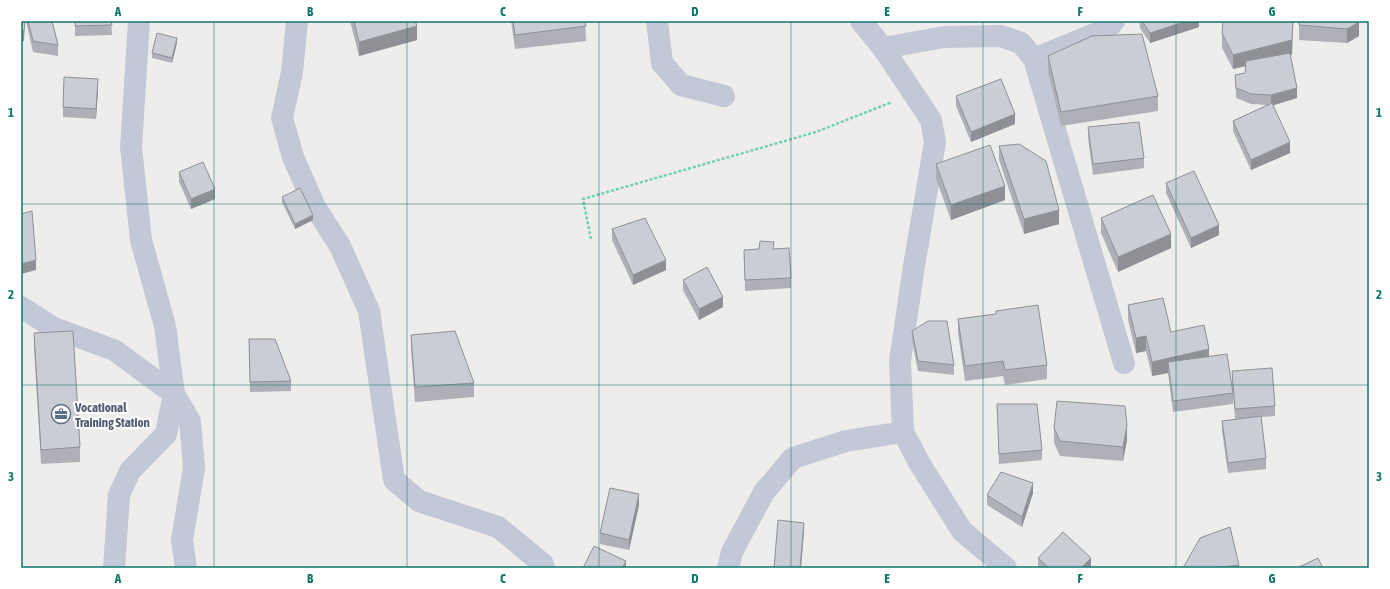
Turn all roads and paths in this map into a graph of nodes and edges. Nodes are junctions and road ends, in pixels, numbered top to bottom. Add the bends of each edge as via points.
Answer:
1 (139, 21) edge
2 (297, 21) edge
3 (656, 21) edge
4 (862, 21) edge
5 (1114, 21) edge
6 (883, 48) junction
7 (1034, 59) junction
8 (914, 93) junction
9 (724, 96) dead end
10 (591, 239) dead end
11 (21, 307) edge
12 (1124, 363) dead end
13 (174, 394) junction
14 (903, 432) junction
15 (114, 568) edge
16 (186, 568) edge
17 (544, 568) edge
18 (728, 568) edge
19 (1006, 568) edge

1 - 13 street via 131,147 141,240 165,326
2 - 17 street via 292,72 282,118 293,157 315,207 340,246 369,311 394,480 419,501 498,527 543,564
3 - 9 street via 662,63 680,85
4 - 6 street
5 - 7 street via 1107,29
6 - 7 street via 944,37 1001,36 1021,43
6 - 8 street
7 - 12 street
8 - 10 path via 816,132 583,199
8 - 14 street via 931,120 935,142 900,361
11 - 13 street via 54,328 114,350
13 - 15 street via 166,434 130,471 119,495
13 - 16 street via 190,421 194,468 182,540
14 - 18 street via 846,441 793,458 764,492 732,552
14 - 19 street via 962,531

